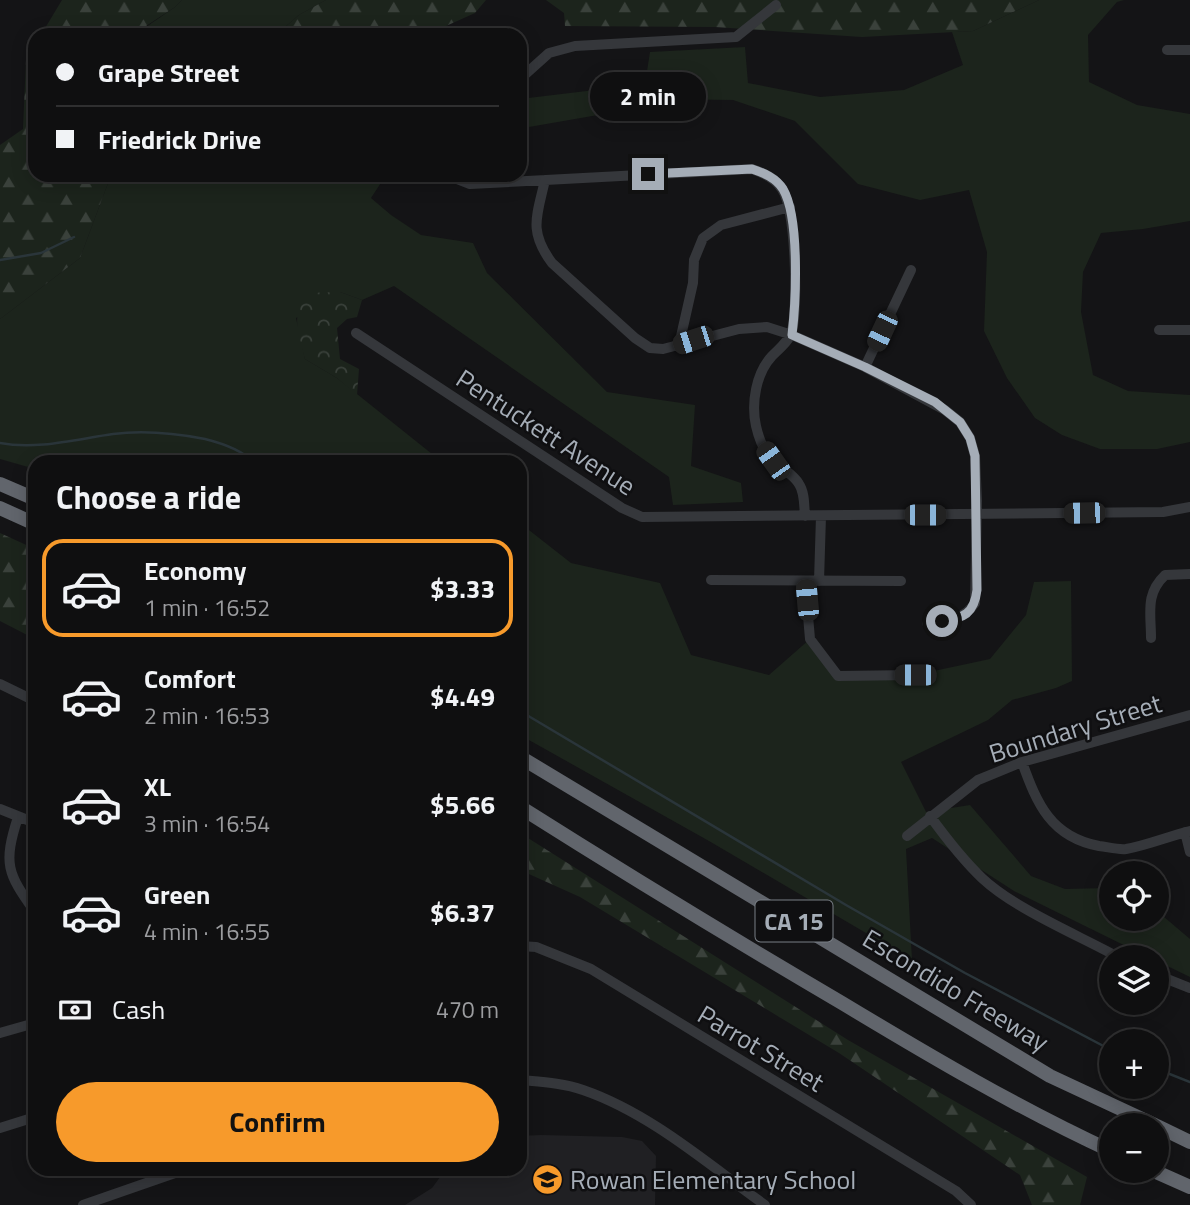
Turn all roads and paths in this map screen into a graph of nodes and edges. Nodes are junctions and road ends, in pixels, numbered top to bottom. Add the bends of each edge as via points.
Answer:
1 (776, 5) dead end
2 (1167, 50) dead end
3 (1190, 50) edge
4 (527, 73) edge
5 (545, 180) junction
6 (527, 181) edge
7 (465, 182) edge
8 (508, 182) edge
9 (790, 207) junction
10 (911, 270) dead end
11 (1159, 330) dead end
12 (1190, 330) edge
13 (356, 333) dead end
14 (792, 335) junction
15 (679, 345) junction
16 (865, 367) junction
17 (0, 484) edge
18 (28, 496) edge
19 (1190, 507) edge
20 (0, 508) edge
21 (977, 514) junction
22 (805, 516) junction
23 (821, 516) junction
24 (28, 521) edge
25 (1190, 574) edge
26 (711, 580) dead end
27 (805, 581) junction
28 (819, 581) junction
29 (901, 581) dead end
30 (927, 623) dead end
31 (1151, 639) dead end
32 (915, 675) dead end
33 (0, 684) edge
34 (28, 698) edge
35 (1190, 715) edge
36 (527, 761) edge
37 (1022, 762) junction
38 (0, 809) edge
39 (527, 811) edge
40 (930, 816) junction
41 (18, 817) junction
42 (28, 821) edge
43 (1187, 831) edge
44 (907, 836) dead end
45 (1190, 852) edge
46 (28, 902) edge
47 (527, 946) edge
48 (1099, 947) edge
49 (1169, 980) edge
50 (1190, 988) edge
51 (28, 1025) edge
52 (0, 1033) edge
53 (527, 1081) edge
54 (1128, 1113) edge
55 (28, 1119) edge
56 (0, 1128) edge
57 (1169, 1132) edge
58 (1190, 1142) edge
59 (1099, 1146) edge
60 (166, 1176) edge
61 (1169, 1178) edge
62 (1190, 1187) edge
63 (83, 1205) edge
64 (765, 1205) edge
65 (971, 1205) edge

1 - 4 street via 737,37 575,46 549,53
2 - 3 street
5 - 6 street
5 - 9 street via 752,169 774,180
5 - 15 street via 537,239 552,263 650,348
7 - 8 street
9 - 14 street via 794,229
9 - 15 street via 721,225 703,239 694,260
10 - 16 street
11 - 12 street
13 - 22 street, Pentuckett Avenue via 642,517
14 - 15 street via 767,327 739,328
14 - 16 street
14 - 22 street via 766,362 758,381 756,426 764,449 800,486
16 - 21 street via 935,402 960,422 975,456
17 - 18 highway
19 - 21 street, Pentuckett Avenue via 1163,512
20 - 24 highway
21 - 23 street, Pentuckett Avenue
21 - 30 street via 975,603 958,619
22 - 23 street, Pentuckett Avenue
23 - 28 street
25 - 31 street via 1165,575 1156,584 1150,595
26 - 27 street
27 - 28 street
27 - 32 street via 810,639 838,676
28 - 29 street
33 - 34 street
35 - 37 street, Boundary Street
36 - 54 highway, Escondido Freeway / CA 15 via 1050,1076
37 - 40 street, Boundary Street via 978,780
37 - 43 street via 1039,805 1067,834 1123,850
38 - 41 street
39 - 59 highway, CA 15 via 964,1076
40 - 44 street, Boundary Street
40 - 48 street via 983,879 1005,896
41 - 42 street
41 - 46 street via 8,858 13,882
43 - 45 street
47 - 65 street, Parrot Street via 591,969 956,1191
49 - 50 street
51 - 52 street
53 - 64 street via 564,1085 617,1104
55 - 56 street
57 - 58 highway, Escondido Freeway / CA 15
60 - 63 street
61 - 62 highway

